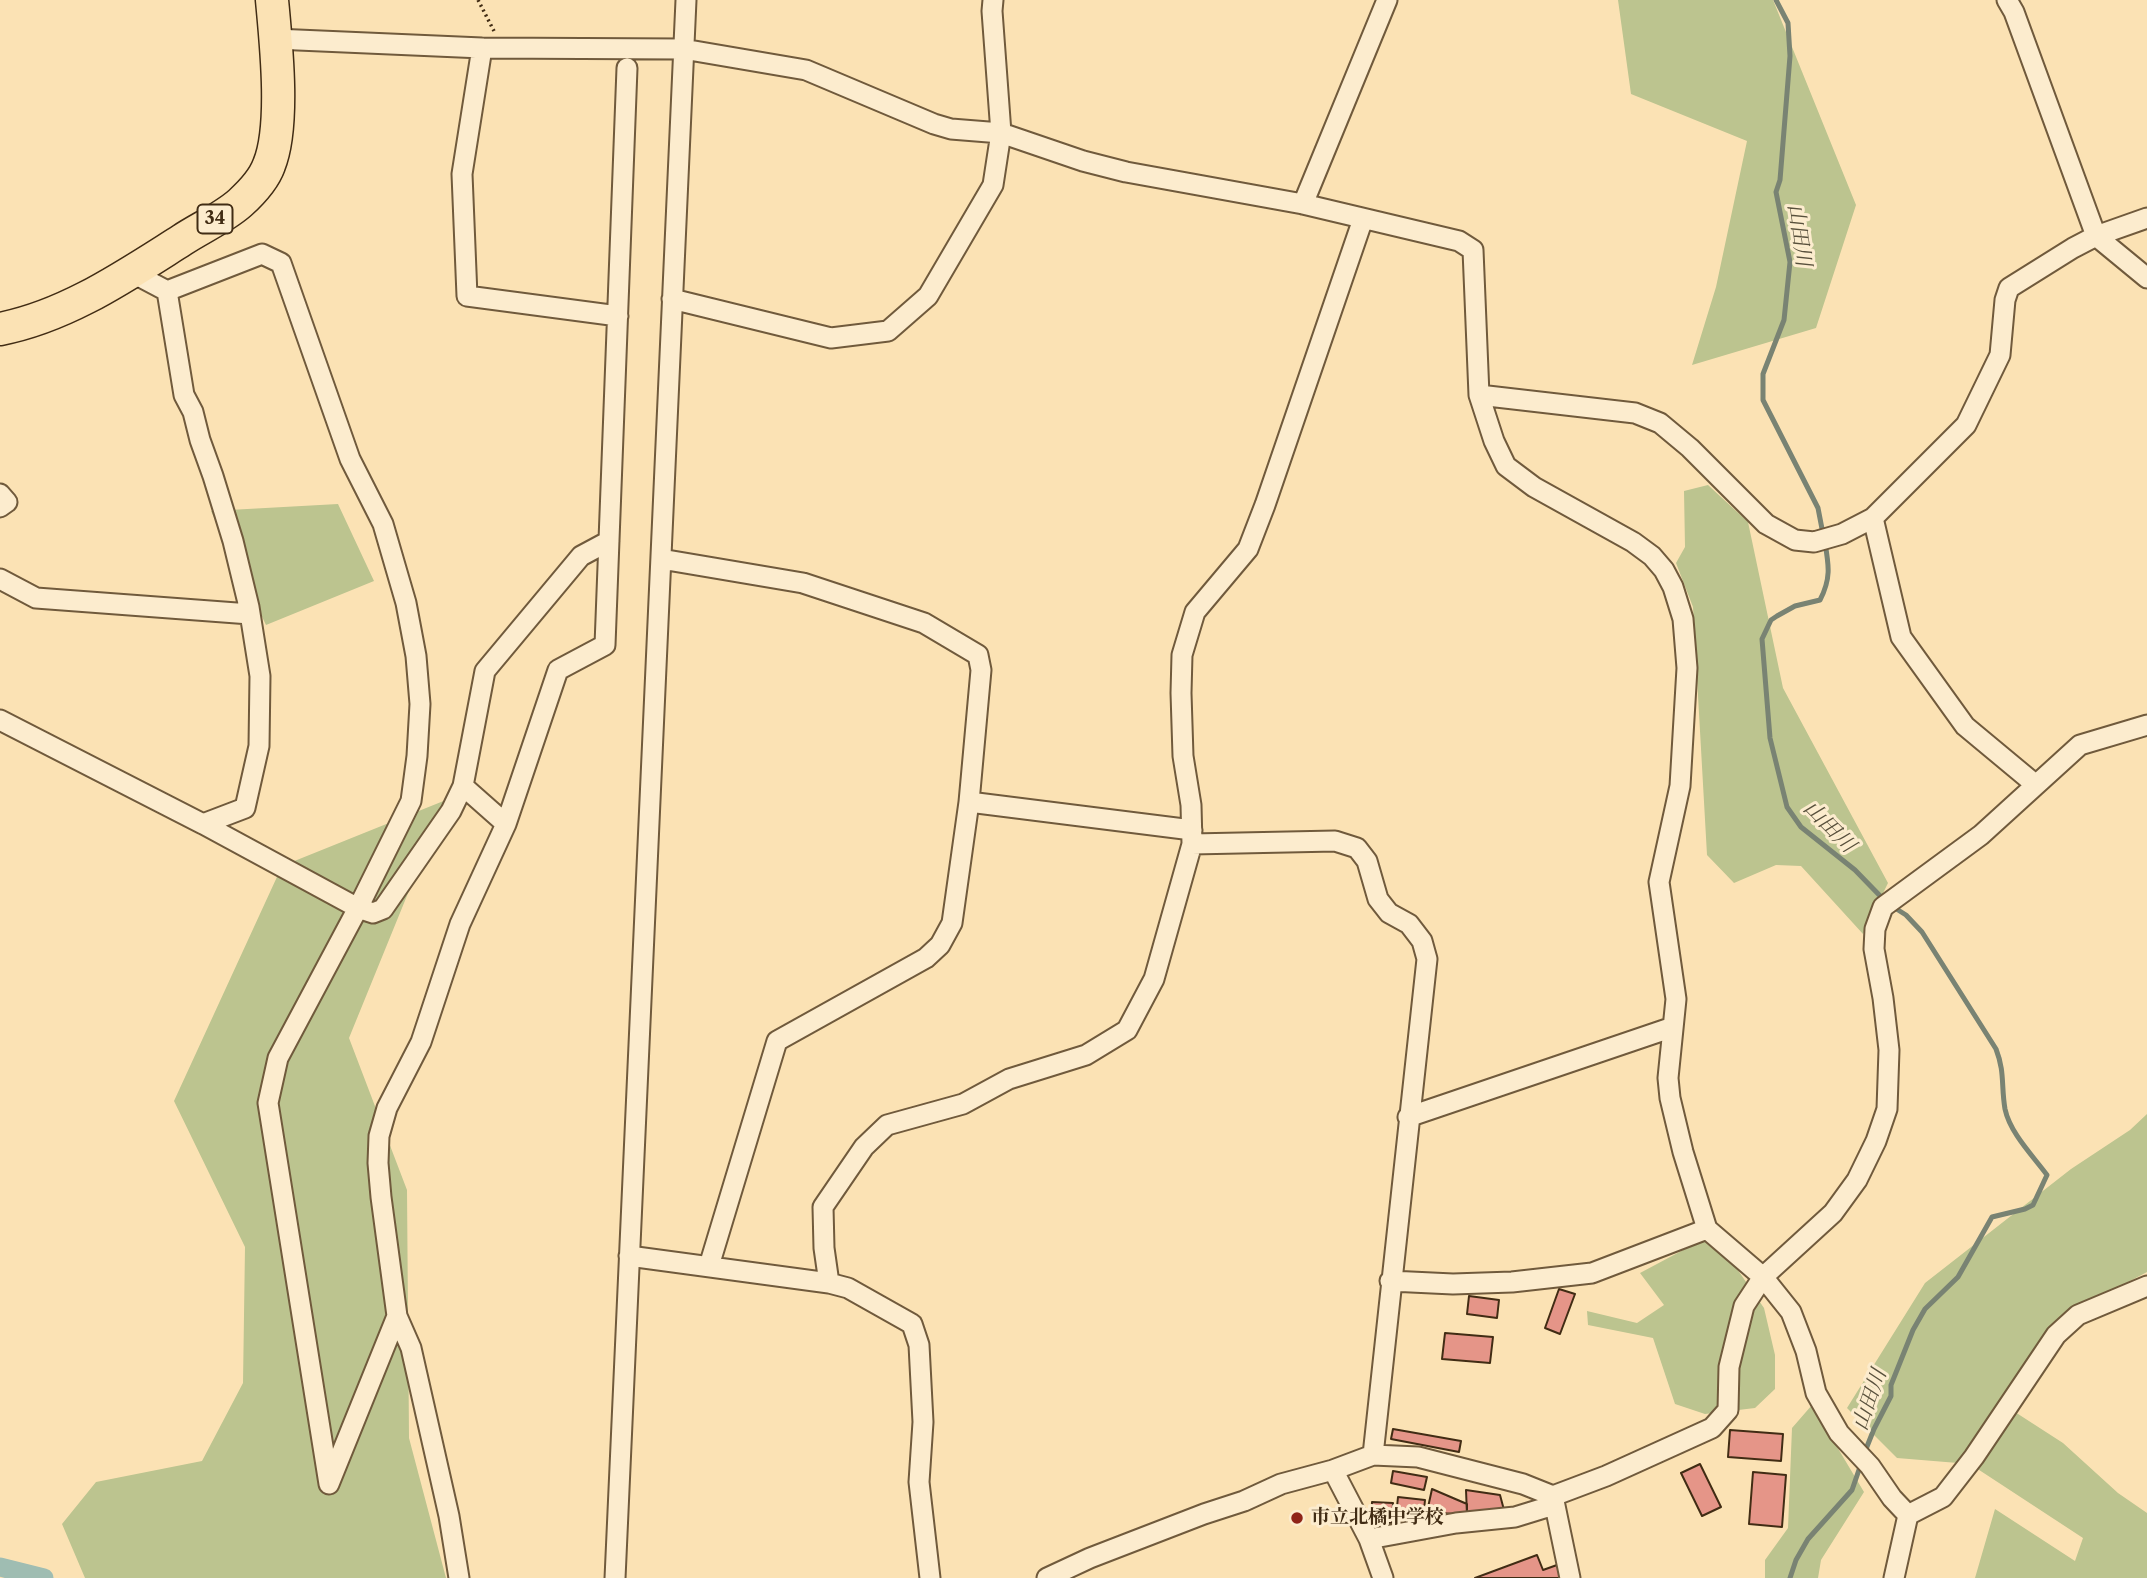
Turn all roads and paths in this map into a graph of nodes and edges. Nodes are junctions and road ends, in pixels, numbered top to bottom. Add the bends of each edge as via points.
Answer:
1 (272, 0) edge
2 (478, 0) edge
3 (686, 0) edge
4 (993, 0) edge
5 (1387, 0) edge
6 (2016, 4) edge
7 (275, 39) junction
8 (482, 48) junction
9 (503, 48) junction
10 (683, 49) junction
11 (627, 68) dead end
12 (1001, 133) junction
13 (1303, 205) junction
14 (2147, 218) edge
15 (1363, 219) junction
16 (2096, 236) junction
17 (131, 272) junction
18 (2147, 278) edge
19 (167, 291) junction
20 (672, 299) junction
21 (618, 316) junction
22 (0, 329) edge
23 (1479, 396) junction
24 (0, 494) edge
25 (0, 507) edge
26 (1873, 518) junction
27 (609, 541) junction
28 (660, 559) junction
29 (0, 564) edge
30 (0, 579) edge
31 (21, 590) junction
32 (250, 614) junction
33 (0, 720) edge
34 (2147, 725) edge
35 (2036, 785) junction
36 (463, 786) junction
37 (969, 802) junction
38 (203, 824) junction
39 (506, 824) junction
40 (1192, 837) junction
41 (358, 908) junction
42 (1673, 1027) junction
43 (1408, 1117) junction
44 (1707, 1229) junction
45 (629, 1256) junction
46 (709, 1266) junction
47 (1763, 1277) junction
48 (1391, 1281) junction
49 (829, 1283) junction
50 (2147, 1286) edge
51 (397, 1315) junction
52 (1373, 1455) junction
53 (1333, 1470) junction
54 (1554, 1501) junction
55 (1908, 1516) junction
56 (1369, 1539) junction
57 (459, 1578) edge
58 (615, 1578) edge
59 (930, 1578) edge
60 (1047, 1578) edge
61 (1383, 1578) edge
62 (1570, 1578) edge
63 (1894, 1578) edge

1 - 7 main road, 34
2 - 9 path
3 - 10 street
4 - 12 street
5 - 13 street
6 - 16 street
7 - 8 street
7 - 17 main road, 34 via 275,139 269,165 257,185 240,204
8 - 9 street
8 - 21 street via 462,174 467,296
9 - 10 street
10 - 12 street via 806,70 951,130
10 - 20 street
11 - 21 street
12 - 13 street via 1126,172
12 - 20 street via 993,185 928,296 888,331 831,338
13 - 15 street
14 - 16 street
15 - 23 street via 1460,241 1474,250
15 - 40 street via 1248,549 1195,612 1182,655 1183,756
16 - 18 street
16 - 26 street via 2009,288 2000,355 1966,425
17 - 19 street
17 - 22 main road, 34 via 41,318
19 - 32 street via 184,395 229,528
19 - 41 street via 262,254 281,263 350,459 383,524 416,656 420,704 417,756 411,801
20 - 28 street
21 - 27 street
23 - 26 street via 1635,412 1660,423 1766,524 1795,540 1814,542
23 - 42 street via 1506,466 1652,556 1664,569 1678,602 1687,668 1680,786 1659,882 1676,999
24 - 25 street via 7,502
26 - 35 street via 1901,637 1965,726
27 - 36 street via 580,556 485,671
27 - 39 street via 605,645 558,670
28 - 37 street via 803,583 924,623 978,655 981,670
28 - 45 street
29 - 31 street
30 - 31 street
31 - 32 street via 36,598
32 - 38 street via 260,676 259,746 245,808
33 - 38 street
34 - 35 street via 2080,745
35 - 47 street via 1981,835 1883,907 1874,949 1889,1050 1887,1110 1857,1180 1833,1213
36 - 39 street
36 - 41 street via 452,811 383,909 373,913
37 - 40 street
37 - 46 street via 952,923 940,945 926,958 777,1041
38 - 41 street
39 - 51 street via 460,924 421,1042 387,1108 379,1136 381,1197
40 - 43 street via 1335,841 1357,848 1367,861 1378,899 1389,913 1409,925 1422,941 1427,959
40 - 49 street via 1154,979 1127,1030 1086,1055 1009,1079 963,1104 887,1125 864,1147 823,1207
41 - 51 street via 278,1058 268,1103 329,1484
42 - 43 street
42 - 44 street via 1670,1098
43 - 48 street
44 - 47 street
44 - 48 street via 1592,1273 1489,1283
45 - 46 street
45 - 58 street
46 - 49 street
47 - 54 street via 1744,1306 1729,1367 1728,1410 1712,1428
47 - 55 street via 1790,1312 1806,1350 1816,1393 1839,1433
48 - 52 street
49 - 59 street via 848,1288 912,1324 919,1345 923,1422 919,1482
50 - 55 street via 2078,1315 2056,1335 1943,1497
51 - 57 street via 411,1348 450,1516
52 - 53 street
52 - 54 street via 1418,1457 1523,1484
53 - 56 street
53 - 60 street via 1281,1484
54 - 56 street via 1515,1517
54 - 62 street
55 - 63 street
56 - 61 street

